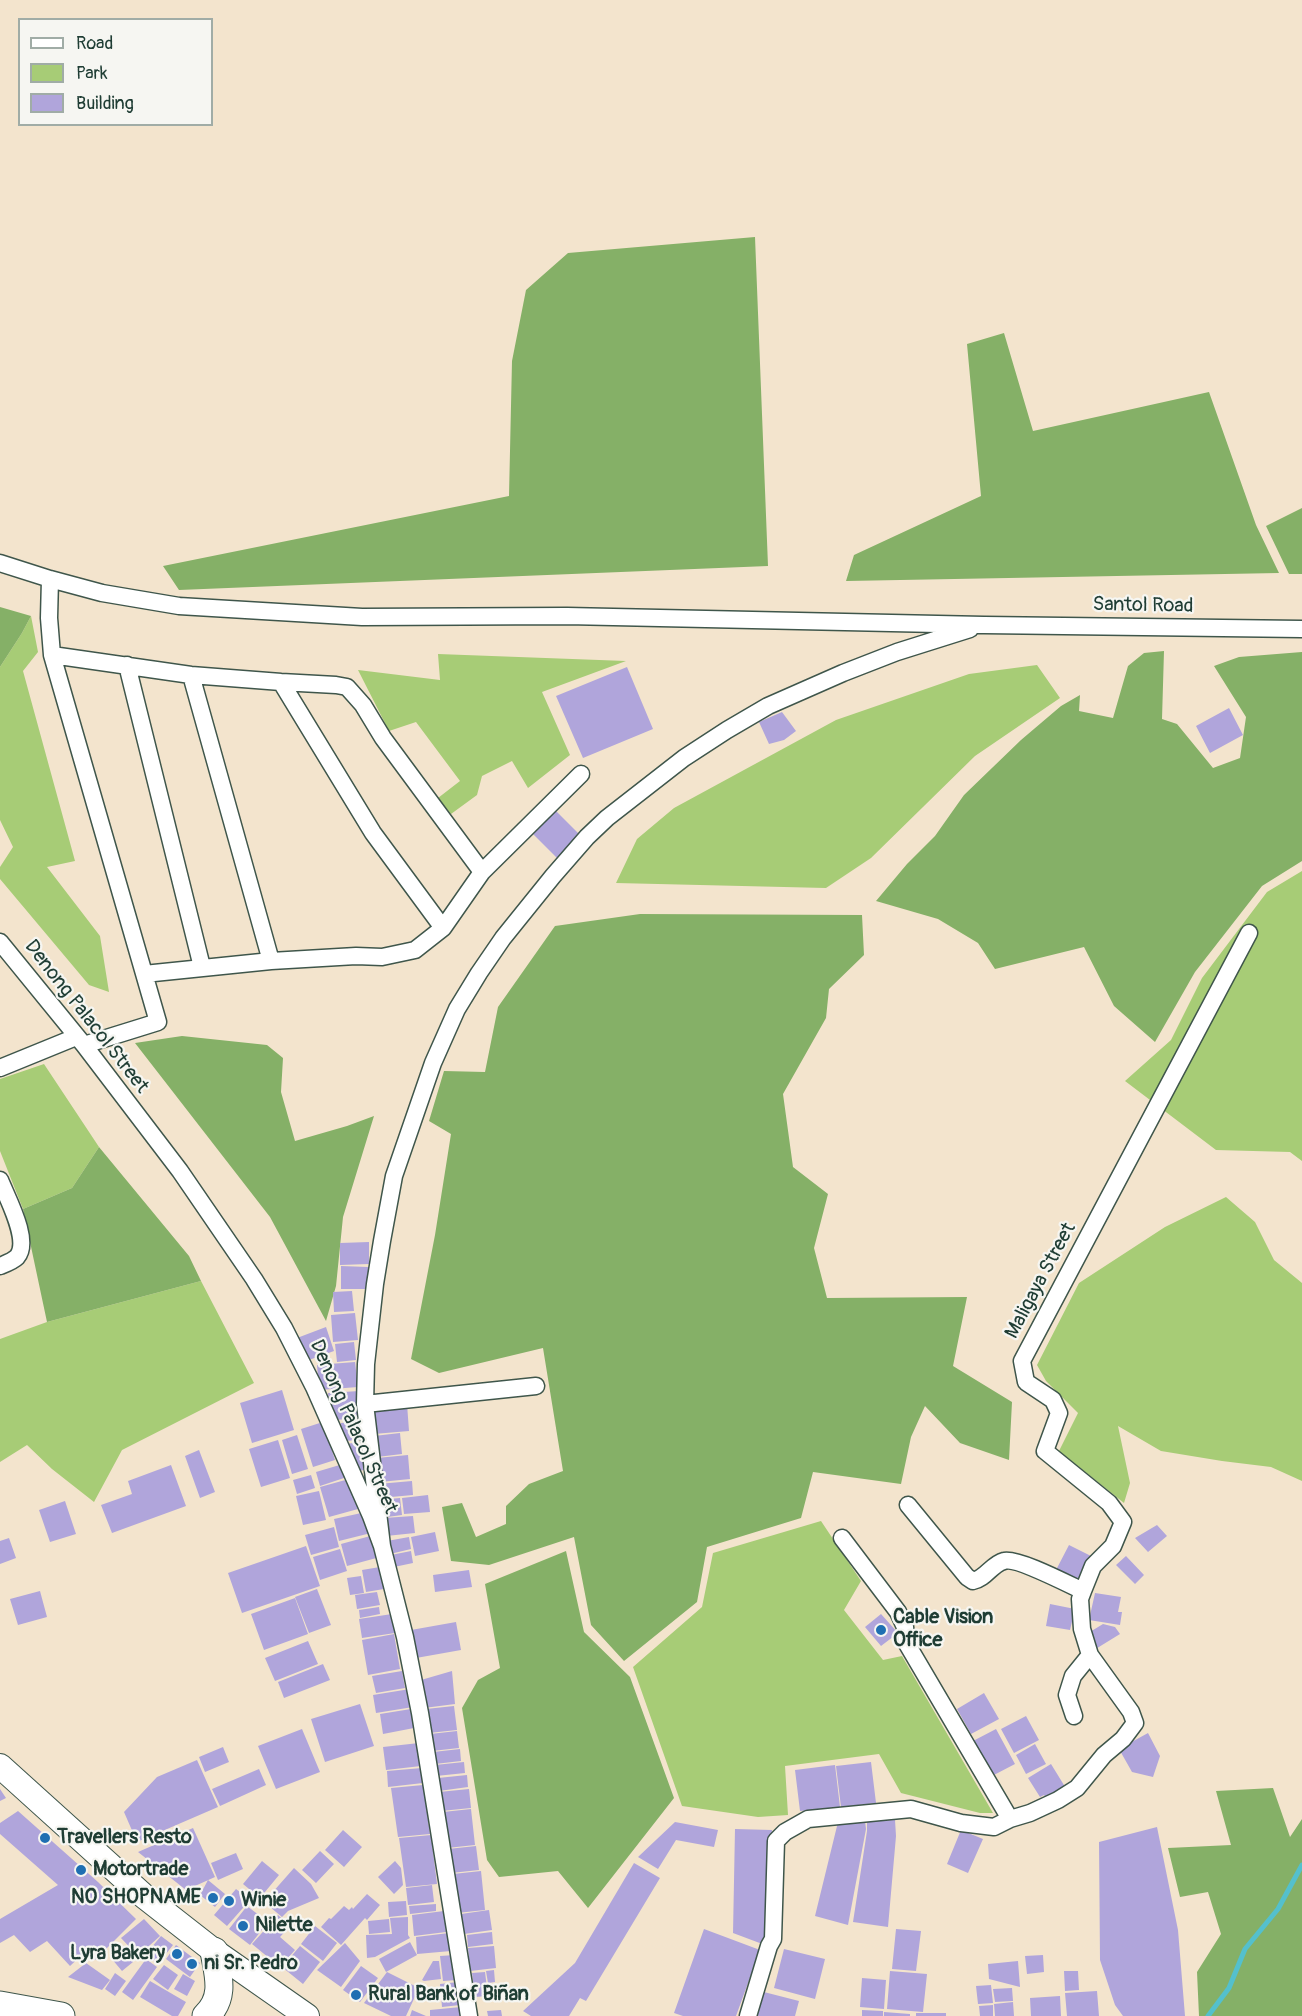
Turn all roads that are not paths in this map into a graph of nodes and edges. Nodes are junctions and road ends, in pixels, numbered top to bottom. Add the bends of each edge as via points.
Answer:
1 (0, 563) edge
2 (50, 579) junction
3 (984, 625) junction
4 (1302, 629) edge
5 (52, 655) junction
6 (127, 665) junction
7 (191, 675) junction
8 (280, 682) junction
9 (581, 774) dead end
10 (482, 872) junction
11 (443, 928) junction
12 (1249, 933) dead end
13 (0, 942) edge
14 (271, 961) junction
15 (202, 967) junction
16 (144, 974) junction
17 (80, 1041) junction
18 (0, 1068) edge
19 (0, 1180) edge
20 (0, 1266) edge
21 (536, 1386) dead end
22 (365, 1404) junction
23 (908, 1505) dead end
24 (842, 1538) dead end
25 (382, 1546) junction
26 (1083, 1591) junction
27 (1090, 1656) junction
28 (1074, 1716) dead end
29 (0, 1766) edge
30 (1010, 1818) junction
31 (214, 1951) junction
32 (0, 2005) edge
33 (61, 2016) edge
34 (206, 2016) edge
35 (307, 2016) edge
36 (469, 2016) edge
37 (748, 2016) edge

1 - 2 street, Santol Road
2 - 3 street, Santol Road via 102,593 179,606 362,617 567,616
2 - 5 street
3 - 4 street, Santol Road
3 - 22 street via 843,673 768,706 726,730 601,824 510,929 457,1009 433,1063 394,1176 375,1284
5 - 6 street
5 - 16 street
6 - 7 street
6 - 15 street
7 - 8 street
7 - 14 street
8 - 10 street via 347,687
8 - 11 street via 373,833
9 - 10 street
10 - 11 street
11 - 14 street via 415,950 398,955
12 - 26 street, Maligaya Street via 1022,1361 1026,1382 1053,1400 1059,1413 1046,1451 1109,1503 1123,1522 1113,1546 1093,1566
13 - 17 street, Denong Palacol Street
14 - 15 street
15 - 16 street
16 - 17 street via 158,1022
17 - 18 street
17 - 25 street, Denong Palacol Street via 180,1171 278,1318 314,1387
19 - 20 street via 22,1236 16,1259
21 - 22 street
22 - 25 street
23 - 26 street via 973,1581 1002,1561 1014,1560
24 - 30 street via 898,1612 907,1644
25 - 36 street, Denong Palacol Street via 420,1713
26 - 27 street, Maligaya Street via 1082,1629
27 - 28 street via 1073,1676 1067,1695
27 - 30 street, Maligaya Street via 1131,1712 1135,1724 1077,1788 1030,1813
29 - 31 main road via 136,1889
30 - 37 street, Maligaya Street via 994,1827 979,1826 911,1809 808,1819 785,1832 776,1841 773,1940
31 - 34 main road via 220,1990 213,2010
31 - 35 main road
32 - 33 main road

